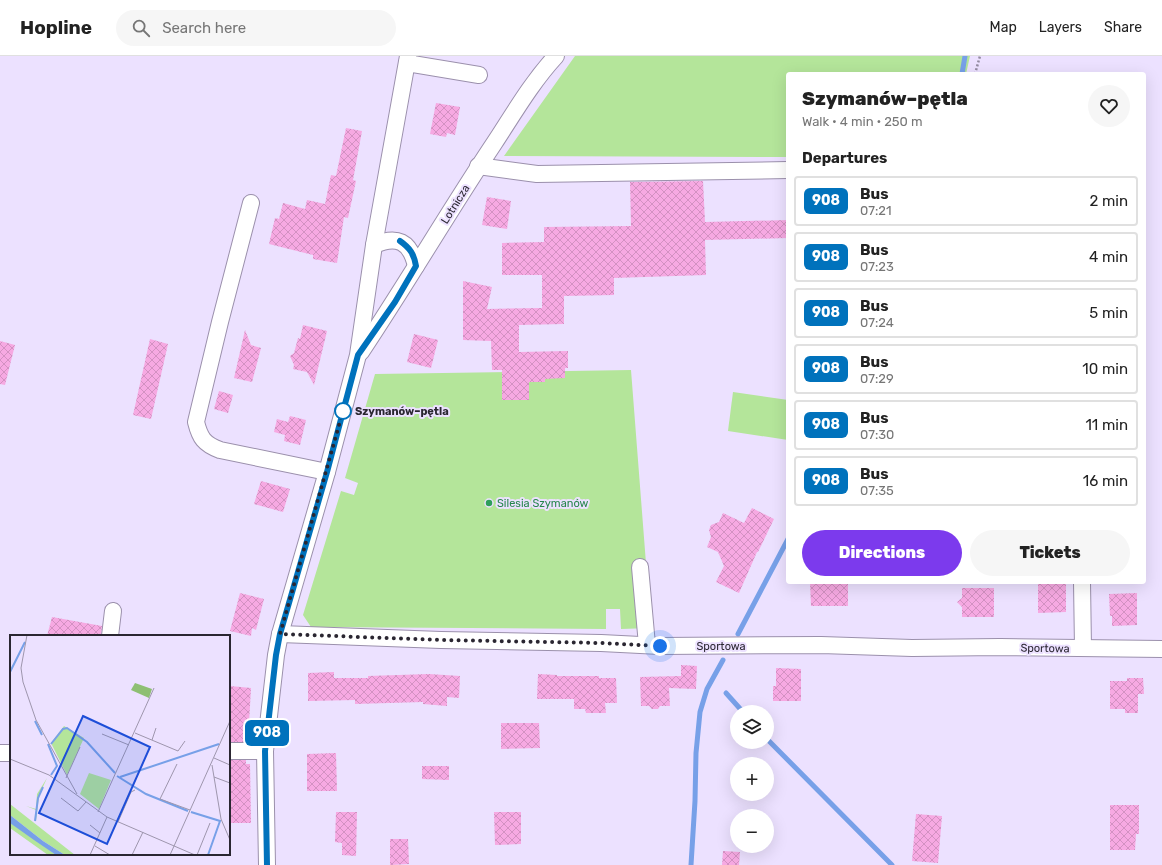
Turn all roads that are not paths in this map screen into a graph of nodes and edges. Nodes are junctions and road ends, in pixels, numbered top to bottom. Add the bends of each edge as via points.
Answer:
1 (556, 56) edge
2 (408, 59) edge
3 (479, 75) dead end
4 (478, 166) junction
5 (786, 170) edge
6 (251, 203) dead end
7 (374, 245) junction
8 (416, 266) junction
9 (358, 355) junction
10 (327, 472) junction
11 (640, 567) dead end
12 (1082, 584) edge
13 (113, 611) dead end
14 (280, 634) junction
15 (110, 635) edge
16 (647, 645) junction
17 (1083, 648) junction
18 (1162, 649) edge
19 (230, 751) edge
20 (265, 751) junction
21 (267, 865) edge

1 - 4 street, Lotnicza via 540,74
2 - 3 street
2 - 7 street, Lotnicza
4 - 5 street via 537,174
4 - 8 street, Lotnicza
6 - 10 street via 196,422 199,434 210,446 220,450
7 - 8 street via 392,239 400,241 414,254
7 - 9 street, Lotnicza
8 - 9 street, Lotnicza via 395,302
9 - 10 street, Lotnicza
10 - 14 street, Lotnicza
11 - 16 street
12 - 17 street
13 - 15 street
14 - 16 street, Sportowa
14 - 20 street, Lotnicza
16 - 17 street, Sportowa
17 - 18 street, Sportowa
19 - 20 street
20 - 21 street, Lotnicza

